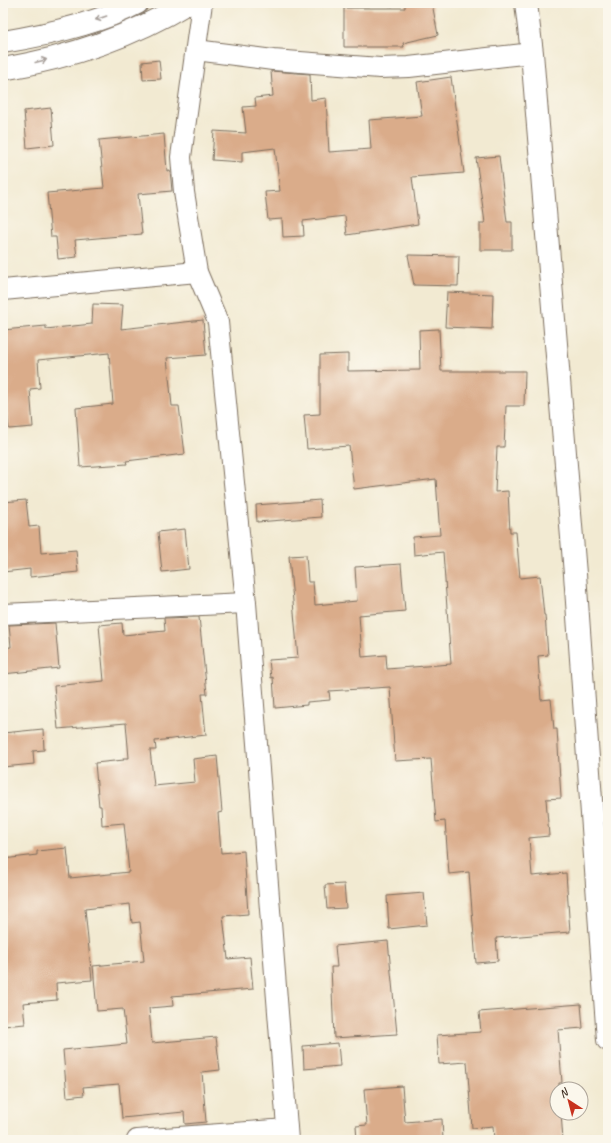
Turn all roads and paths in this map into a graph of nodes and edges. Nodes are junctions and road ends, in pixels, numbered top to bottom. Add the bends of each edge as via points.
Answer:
1 (137, 3) edge
2 (187, 3) edge
3 (202, 3) edge
4 (526, 3) edge
5 (3, 42) edge
6 (196, 50) junction
7 (532, 54) junction
8 (3, 69) edge
9 (197, 272) junction
10 (3, 290) edge
11 (246, 603) junction
12 (3, 614) edge
13 (604, 932) edge
14 (608, 1040) edge
15 (287, 1135) edge
16 (137, 1140) edge

1 -> 5 street via 82,24
8 -> 2 street via 81,50 134,32
3 - 6 street
4 - 7 street
6 - 7 street via 273,60 380,68
6 - 9 street via 181,157
7 - 13 street
9 - 10 street
9 - 11 street via 218,322
11 - 12 street
11 - 15 street
13 - 14 street
15 - 16 street

